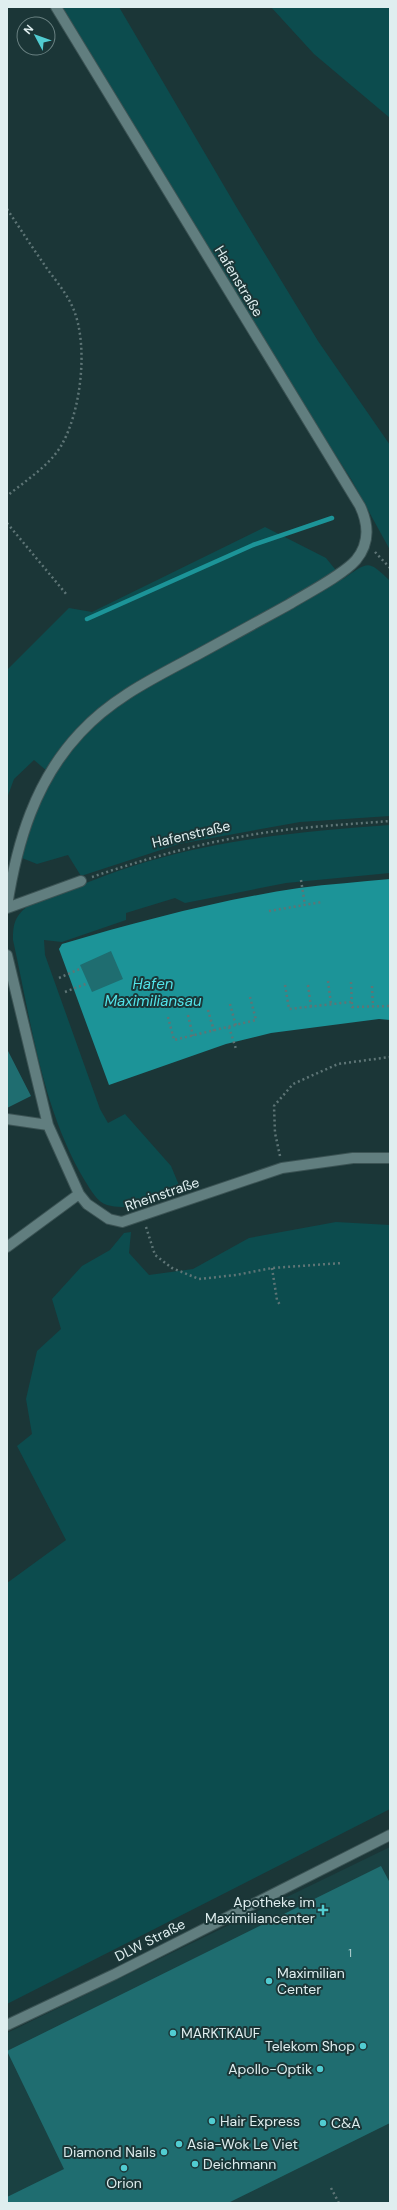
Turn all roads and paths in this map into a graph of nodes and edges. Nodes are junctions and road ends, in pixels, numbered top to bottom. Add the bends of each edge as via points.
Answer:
1 (56, 7) edge
2 (7, 209) edge
3 (7, 496) edge
4 (7, 523) edge
5 (365, 545) junction
6 (390, 568) edge
7 (67, 595) dead end
8 (390, 821) edge
9 (301, 880) dead end
10 (81, 881) joint
11 (322, 902) dead end
12 (305, 905) junction
13 (7, 907) edge
14 (269, 911) dead end
15 (7, 954) edge
16 (82, 968) dead end
17 (59, 978) dead end
18 (328, 981) dead end
19 (351, 982) dead end
20 (88, 983) dead end
21 (285, 985) dead end
22 (308, 985) dead end
23 (372, 986) dead end
24 (66, 992) dead end
25 (250, 997) dead end
26 (351, 1002) junction
27 (230, 1004) dead end
28 (331, 1004) junction
29 (390, 1006) edge
30 (311, 1007) junction
31 (373, 1007) junction
32 (208, 1010) dead end
33 (188, 1015) dead end
34 (168, 1017) dead end
35 (236, 1026) junction
36 (229, 1027) junction
37 (214, 1031) junction
38 (193, 1036) junction
39 (236, 1049) dead end
40 (390, 1057) edge
41 (7, 1120) edge
42 (48, 1124) junction
43 (390, 1158) edge
44 (282, 1168) junction
45 (79, 1194) junction
46 (142, 1217) junction
47 (7, 1247) edge
48 (342, 1263) dead end
49 (272, 1268) junction
50 (280, 1305) dead end
51 (390, 1835) edge
52 (7, 2025) edge
53 (331, 2188) dead end
54 (339, 2203) edge

1 - 5 lane, Hafenstraße via 360,506 368,531
2 - 3 path via 73,308 82,348 82,371 73,415 60,447 48,461
4 - 7 path
5 - 6 path via 379,555
5 - 13 lane via 356,560 344,570 292,602 134,688 105,709 80,732 56,760 30,812 14,865
8 - 10 path, Hafenstraße via 245,836 141,860
9 - 12 path
10 - 13 lane
11 - 12 path
12 - 14 path
15 - 42 lane, Rheinstraße
16 - 17 path
18 - 28 path
19 - 26 path
20 - 24 path
21 - 30 path via 289,1009
22 - 30 path
23 - 31 path
25 - 35 path via 256,1020
26 - 28 path
26 - 31 path via 352,1007
27 - 35 path
28 - 30 path
29 - 31 path
32 - 37 path
33 - 38 path
34 - 38 path via 174,1040
35 - 36 path
36 - 37 path
36 - 39 path
37 - 38 path
40 - 44 path via 338,1064 294,1084 274,1106 275,1133
41 - 42 lane
42 - 45 lane, Rheinstraße
43 - 44 lane, Rheinstraße via 354,1158
44 - 46 lane, Rheinstraße via 170,1205
45 - 46 lane, Rheinstraße via 97,1213 109,1219 122,1222
45 - 47 lane
46 - 49 path via 155,1255 172,1268 199,1279
48 - 49 path
49 - 50 path
51 - 52 lane, DLW Straße via 129,1967
53 - 54 path

